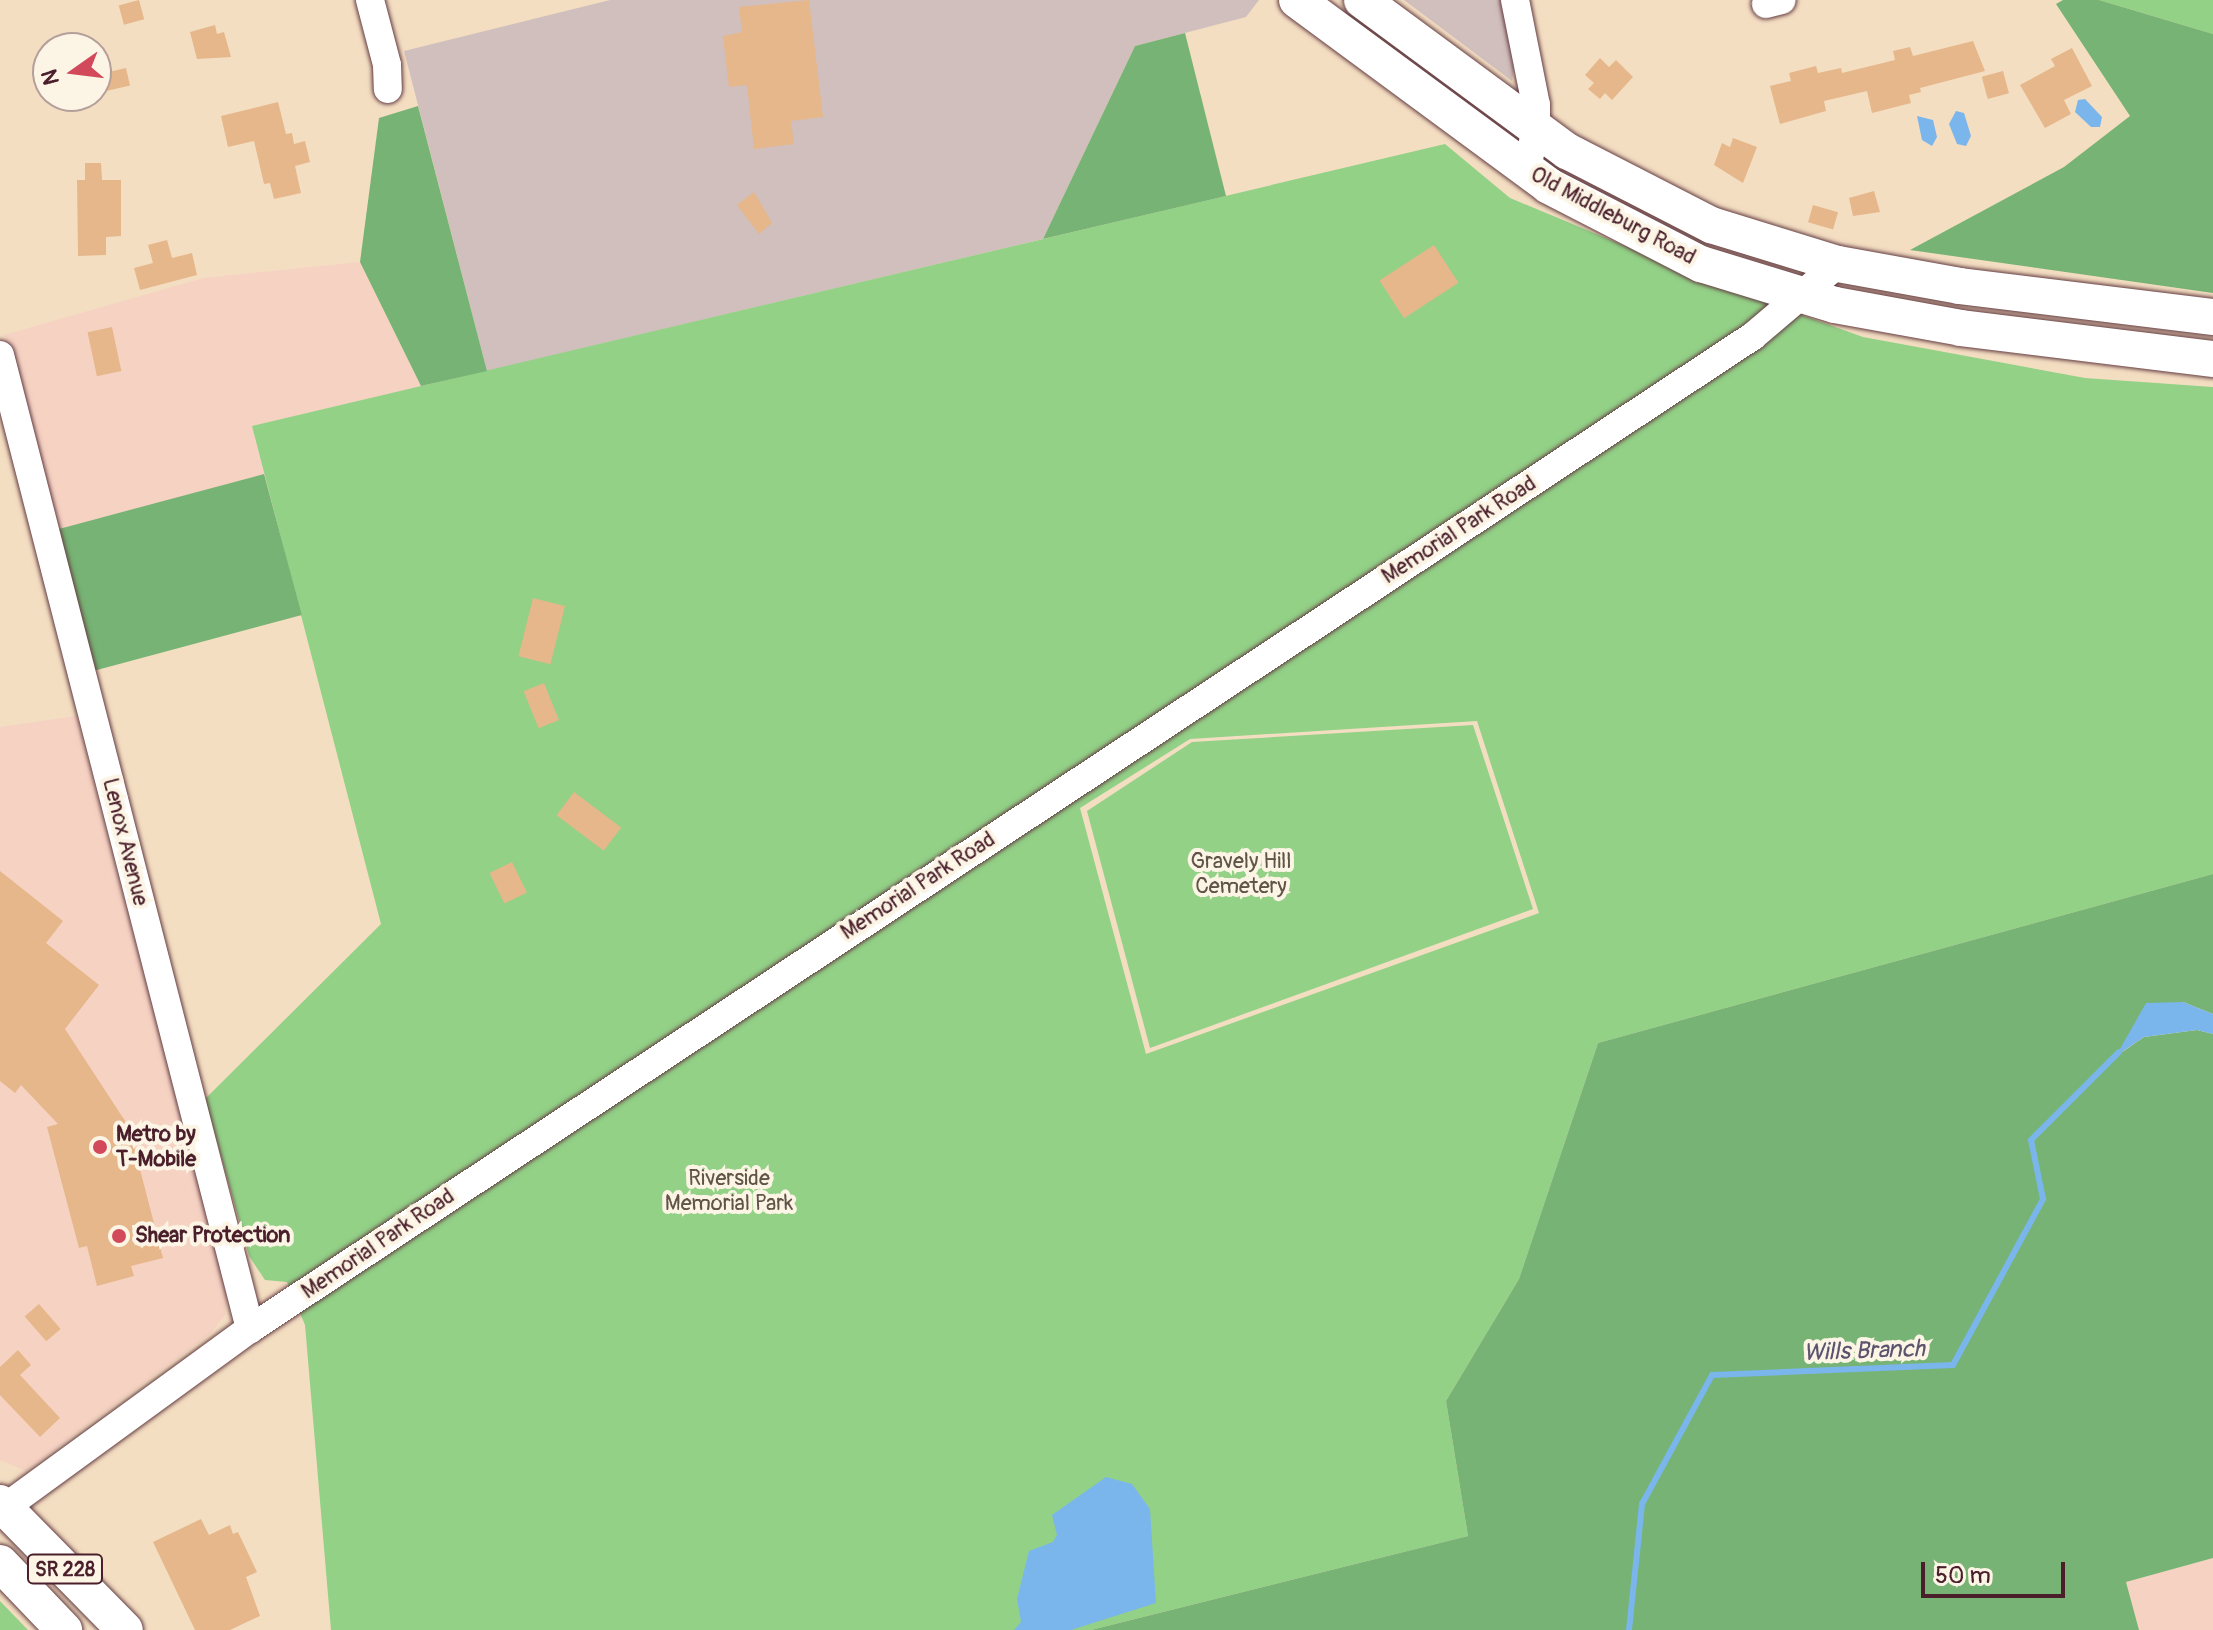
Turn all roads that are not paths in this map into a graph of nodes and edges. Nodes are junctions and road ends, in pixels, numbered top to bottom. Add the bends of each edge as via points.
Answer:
1 (370, 0) edge
2 (1297, 0) edge
3 (1362, 0) edge
4 (1515, 0) edge
5 (388, 89) dead end
6 (1536, 130) junction
7 (1526, 170) junction
8 (1838, 264) junction
9 (1800, 294) junction
10 (2213, 317) edge
11 (0, 355) edge
12 (2213, 359) edge
13 (250, 1329) junction
14 (2, 1507) edge
15 (0, 1563) edge
16 (64, 1630) edge
17 (125, 1630) edge

1 - 5 street
2 - 7 main road, Old Middleburg Road
3 - 6 main road, Old Middleburg Road
4 - 6 street via 1533,79
6 - 7 street
6 - 8 main road, Old Middleburg Road via 1711,225
7 - 9 main road, Old Middleburg Road via 1701,264
8 - 9 street, Memorial Park Road
8 - 10 main road, Old Middleburg Road via 1960,286
9 - 12 main road, Old Middleburg Road via 1961,328
9 - 13 street, Memorial Park Road via 1753,336
11 - 13 street, Lenox Avenue
13 - 14 street, Memorial Park Road
14 - 17 main road, SR 228
15 - 16 main road, SR 228

